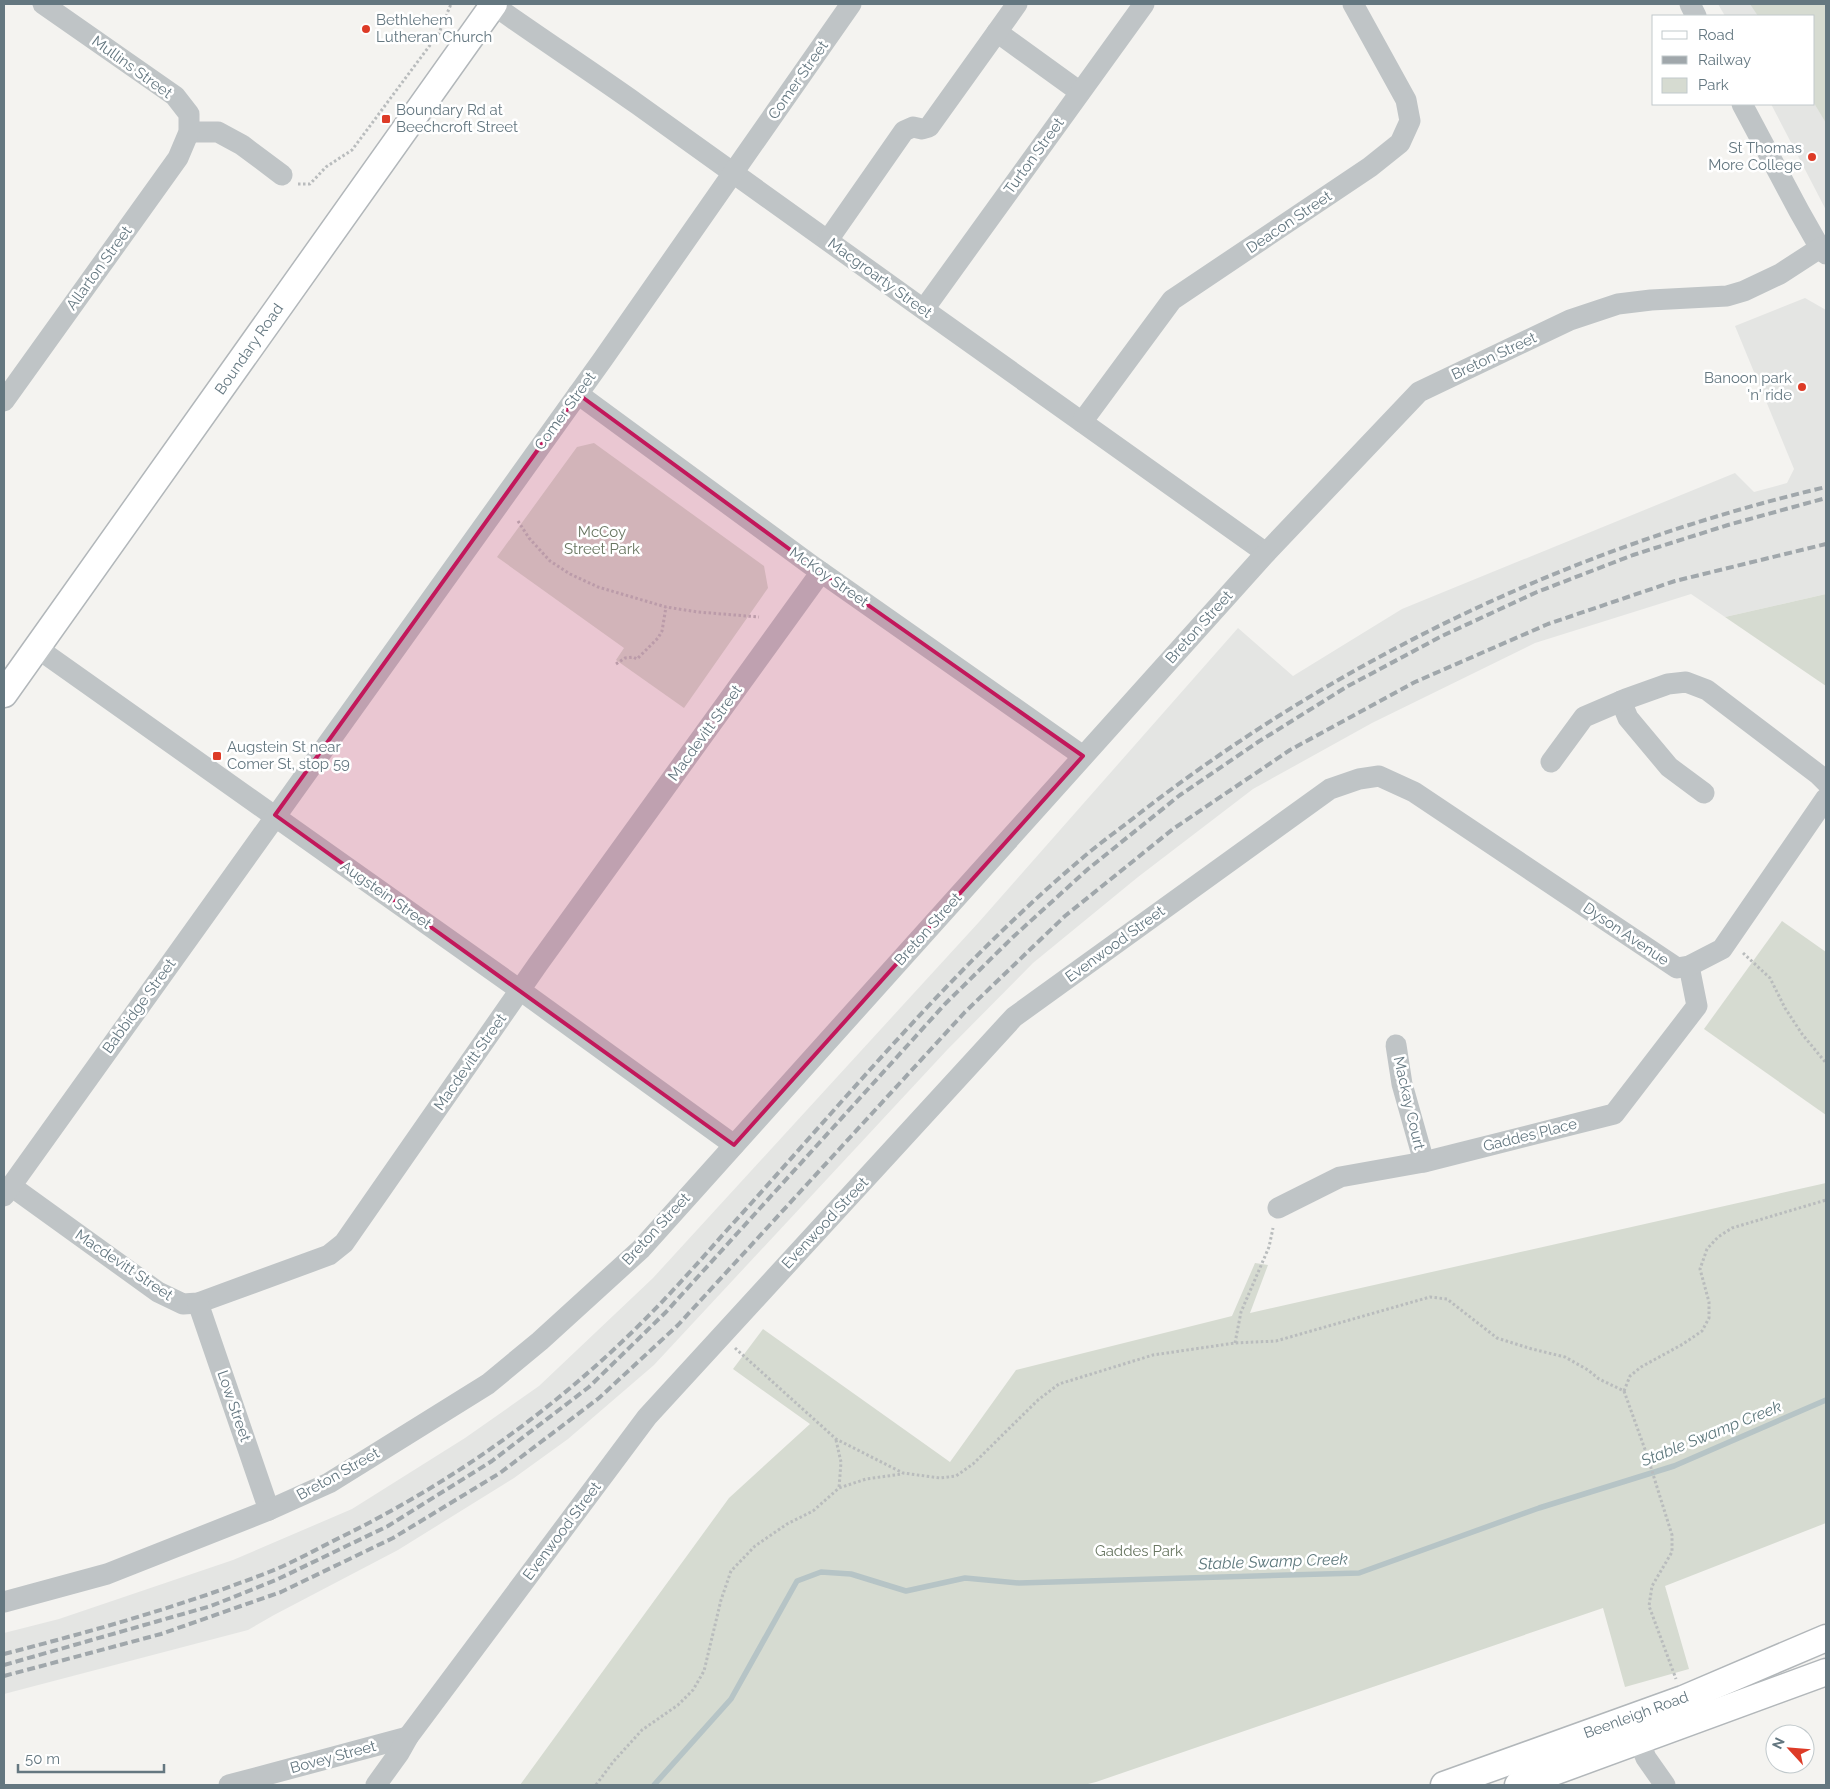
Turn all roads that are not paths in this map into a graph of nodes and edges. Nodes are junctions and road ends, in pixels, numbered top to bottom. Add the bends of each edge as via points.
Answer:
1 (43, 4) edge
2 (493, 4) edge
3 (851, 4) edge
4 (1017, 4) edge
5 (1144, 4) edge
6 (1353, 4) edge
7 (997, 32) junction
8 (1080, 92) junction
9 (1743, 105) edge
10 (189, 132) junction
11 (732, 174) junction
12 (282, 175) road end
13 (828, 240) junction
14 (1823, 251) edge
15 (924, 309) junction
16 (578, 394) junction
17 (4, 401) edge
18 (1082, 422) junction
19 (1266, 553) junction
20 (821, 572) junction
21 (37, 648) junction
22 (4, 694) edge
23 (1621, 701) junction
24 (1083, 756) junction
25 (1551, 762) dead end
26 (1379, 776) joint
27 (1826, 782) edge
28 (1704, 793) dead end
29 (1826, 798) edge
30 (275, 816) junction
31 (1689, 966) junction
32 (520, 990) junction
33 (1396, 1045) dead end
34 (734, 1144) junction
35 (1424, 1162) junction
36 (7, 1191) edge
37 (1278, 1208) road end
38 (198, 1303) junction
39 (269, 1510) junction
40 (4, 1602) edge
41 (1826, 1638) edge
42 (1826, 1672) edge
43 (408, 1737) junction
44 (1639, 1741) junction
45 (229, 1785) edge
46 (376, 1785) edge
47 (1444, 1785) edge
48 (1518, 1785) edge
49 (1665, 1785) edge

1 - 10 street, Mullins Street via 175,96 189,114
2 - 11 street, Macgroarty Street
2 - 21 main road, Boundary Road
3 - 11 street, Comer Street
4 - 7 street
5 - 8 street, Turton Street
6 - 18 street, Deacon Street via 1406,100 1410,121 1400,143 1370,167 1172,300
7 - 8 street
7 - 13 street via 929,127 912,127 904,132
8 - 15 street, Turton Street
9 - 14 street
10 - 12 street via 218,132
10 - 17 street, Allarton Street via 178,158
11 - 13 street, Macgroarty Street
11 - 16 street, Comer Street
13 - 15 street, Macgroarty Street
14 - 19 street, Breton Street via 1744,291 1727,296 1618,304 1570,320 1419,392
15 - 18 street, Macgroarty Street
16 - 20 street, McKoy Street
16 - 30 street, Comer Street
18 - 19 street, Macgroarty Street
19 - 24 street, Breton Street
20 - 24 street, McKoy Street
20 - 32 street, Macdevitt Street
21 - 22 main road, Boundary Road
21 - 30 street, Augstein Street
23 - 25 street via 1584,718
23 - 27 street via 1668,684 1686,682 1707,690
23 - 28 street via 1628,718 1669,767
24 - 34 street, Breton Street
26 - 31 street, Dyson Avenue via 1414,792 1676,968
26 - 43 street, Evenwood Street via 1359,778 1330,789 1014,1017 647,1417
29 - 31 street, Dyson Avenue via 1722,949
30 - 32 street, Augstein Street
30 - 36 street, Babbidge Street
31 - 35 street, Gaddes Place via 1697,1006 1614,1114
32 - 34 street, Augstein Street
32 - 38 street, Macdevitt Street via 344,1243 329,1255
33 - 35 street, Mackay Court via 1402,1084
34 - 39 street, Breton Street via 641,1248 540,1342 488,1384 329,1482
35 - 37 street, Gaddes Place via 1340,1177
36 - 38 street, Macdevitt Street via 158,1292 183,1304
38 - 39 street, Low Street
39 - 40 street, Breton Street via 107,1574
41 - 47 main road, Beenleigh Road via 1682,1698
42 - 44 main road, Beenleigh Road
43 - 45 street, Bovey Street
43 - 46 street, Evenwood Street
44 - 48 main road, Beenleigh Road
44 - 49 street via 1646,1758

